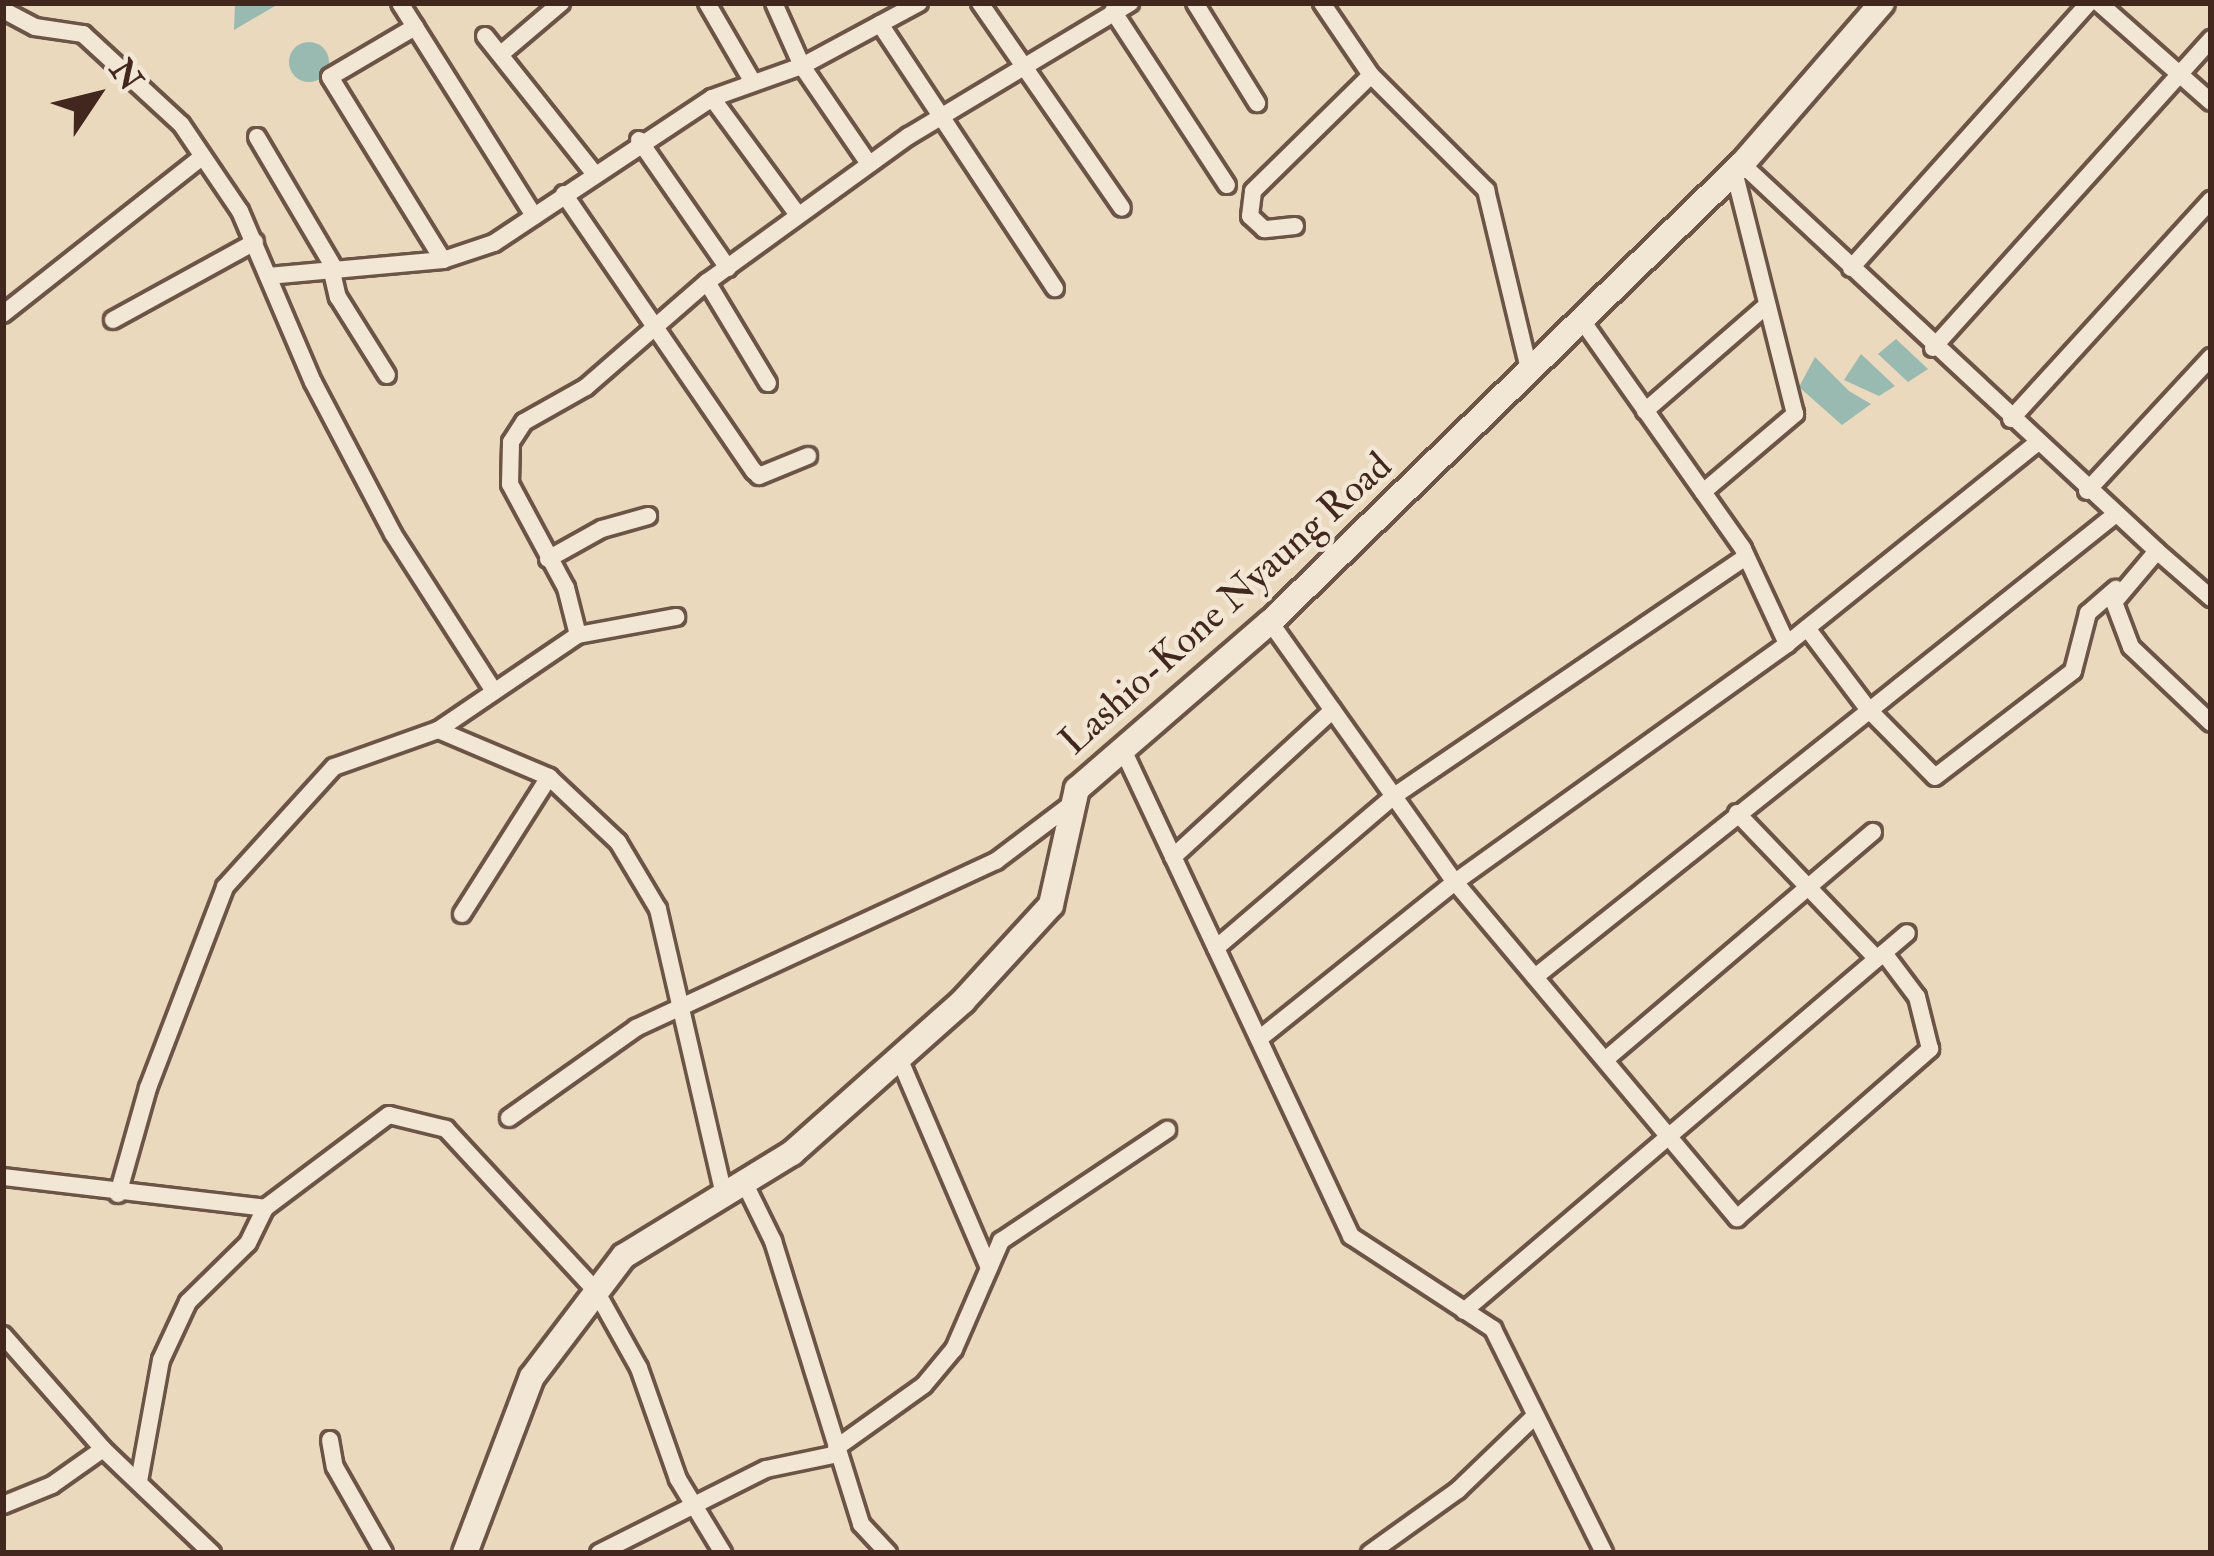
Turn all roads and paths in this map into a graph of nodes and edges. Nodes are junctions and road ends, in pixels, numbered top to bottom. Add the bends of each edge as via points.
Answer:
1 (400, 3) edge
2 (561, 3) edge
3 (707, 3) edge
4 (774, 3) edge
5 (919, 3) edge
6 (980, 3) edge
7 (1195, 3) edge
8 (1322, 3) edge
9 (1882, 3) edge
10 (2089, 3) edge
11 (2099, 3) edge
12 (1111, 8) edge
13 (3, 10) edge
14 (880, 24) junction
15 (415, 27) junction
16 (484, 36) dead end
17 (2211, 39) edge
18 (501, 54) junction
19 (802, 66) junction
20 (1021, 67) junction
21 (2180, 73) junction
22 (1370, 75) junction
23 (751, 79) junction
24 (712, 98) junction
25 (2211, 102) edge
26 (1257, 103) dead end
27 (941, 118) junction
28 (256, 137) dead end
29 (640, 140) junction
30 (202, 157) junction
31 (869, 164) junction
32 (1738, 168) junction
33 (593, 172) junction
34 (1227, 185) dead end
35 (565, 194) junction
36 (2211, 200) edge
37 (1122, 208) dead end
38 (798, 215) junction
39 (534, 216) junction
40 (1295, 226) dead end
41 (255, 242) junction
42 (443, 260) junction
43 (728, 268) junction
44 (1851, 268) junction
45 (334, 272) junction
46 (268, 276) junction
47 (707, 282) junction
48 (1054, 288) dead end
49 (1767, 305) junction
50 (3, 314) edge
51 (1581, 319) junction
52 (113, 320) dead end
53 (659, 321) junction
54 (1933, 348) junction
55 (2211, 357) edge
56 (1529, 369) junction
57 (387, 375) dead end
58 (768, 382) dead end
59 (1646, 411) junction
60 (2011, 419) junction
61 (2036, 444) junction
62 (808, 456) dead end
63 (2087, 491) junction
64 (1702, 492) junction
65 (648, 516) dead end
66 (2112, 518) junction
67 (2157, 551) junction
68 (1746, 557) junction
69 (548, 559) junction
70 (2132, 576) junction
71 (2211, 598) edge
72 (676, 617) dead end
73 (1270, 622) junction
74 (1807, 628) junction
75 (578, 635) junction
76 (1787, 644) junction
77 (493, 690) junction
78 (1868, 709) junction
79 (1333, 710) junction
80 (2211, 723) edge
81 (438, 730) junction
82 (1124, 752) junction
83 (549, 777) junction
84 (1394, 796) junction
85 (1074, 802) junction
86 (1737, 813) junction
87 (1873, 832) dead end
88 (1173, 856) junction
89 (1455, 882) junction
90 (1809, 886) junction
91 (462, 914) dead end
92 (1907, 933) dead end
93 (1216, 948) junction
94 (1880, 956) junction
95 (1534, 977) junction
96 (679, 1010) junction
97 (1259, 1039) junction
98 (899, 1058) junction
99 (1605, 1060) junction
100 (508, 1118) dead end
101 (1167, 1130) dead end
102 (1670, 1136) junction
103 (3, 1178) edge
104 (734, 1188) junction
105 (118, 1194) junction
106 (265, 1208) junction
107 (989, 1268) junction
108 (596, 1292) junction
109 (1464, 1311) junction
110 (3, 1335) edge
111 (1535, 1416) junction
112 (330, 1440) dead end
113 (103, 1449) junction
114 (837, 1451) junction
115 (139, 1481) junction
116 (692, 1504) junction
117 (3, 1505) edge
118 (1399, 1531) junction
119 (461, 1549) edge
120 (212, 1553) edge
121 (384, 1553) edge
122 (599, 1553) edge
123 (723, 1553) edge
124 (888, 1553) edge
125 (1370, 1553) edge
126 (1407, 1553) edge
127 (1604, 1553) edge

1 - 15 street
2 - 18 street
3 - 23 street
4 - 19 street
5 - 14 street
6 - 20 street
7 - 26 street
8 - 22 street
9 - 32 main road, Lashio-Kone Nyaung Road
10 - 44 street
11 - 21 street
12 - 20 street
12 - 34 street
13 - 30 street via 35,27 83,34 181,124
14 - 19 street
14 - 27 street
15 - 39 street
15 - 42 street via 330,77
16 - 18 street
17 - 21 street
18 - 33 street
19 - 23 street
19 - 31 street
20 - 27 street
20 - 37 street
21 - 25 street
21 - 54 street
22 - 40 street via 1253,191 1250,217 1264,229
22 - 56 street via 1486,190
23 - 24 street
24 - 29 street
24 - 38 street
27 - 31 street
27 - 48 street
28 - 45 street
29 - 33 street
29 - 43 street
30 - 41 street
30 - 50 street
31 - 38 street
32 - 44 street
32 - 49 street
32 - 51 main road, Lashio-Kone Nyaung Road
33 - 35 street
35 - 39 street
35 - 53 street
36 - 60 street
38 - 43 street
39 - 42 street via 494,243
41 - 46 street
41 - 52 street
42 - 45 street
43 - 47 street
44 - 54 street
45 - 46 street
45 - 57 street via 338,297
46 - 77 street via 393,534
47 - 53 street
47 - 58 street
49 - 59 street
49 - 64 street via 1795,414
51 - 56 main road, Lashio-Kone Nyaung Road
51 - 59 street
53 - 62 street via 754,471
53 - 69 street via 586,387 524,422 511,442 510,484
54 - 60 street
55 - 63 street
56 - 73 main road, Lashio-Kone Nyaung Road
59 - 64 street
60 - 61 street
61 - 63 street
61 - 74 street
63 - 66 street
64 - 68 street
65 - 69 street via 602,529
66 - 67 street
66 - 78 street
67 - 70 street
67 - 71 street
68 - 76 street
68 - 84 street
69 - 75 street via 572,602
70 - 78 street via 2088,613 2073,671 1935,777
70 - 80 street via 2114,602 2131,647
72 - 75 street
73 - 79 street
73 - 82 main road, Lashio-Kone Nyaung Road
74 - 76 street
74 - 78 street
75 - 77 street
76 - 89 street
77 - 81 street
78 - 86 street
79 - 84 street
79 - 88 street
81 - 83 street
81 - 105 street via 334,766 225,887 148,1088
82 - 85 main road, Lashio-Kone Nyaung Road via 1077,789
82 - 88 street
83 - 91 street
83 - 96 street via 619,842 658,909
84 - 89 street
84 - 93 street
85 - 96 street via 996,861
85 - 98 main road, Lashio-Kone Nyaung Road via 1051,905
86 - 90 street
86 - 95 street
87 - 90 street
88 - 93 street
89 - 95 street
89 - 97 street
90 - 94 street
90 - 99 street
92 - 94 street
93 - 97 street
94 - 102 street
94 - 102 street via 1917,997 1930,1049 1737,1218
95 - 99 street
96 - 100 street via 589,1057
96 - 104 street
97 - 109 street via 1351,1236
98 - 104 main road, Lashio-Kone Nyaung Road via 792,1153
98 - 107 street
99 - 102 street
101 - 107 street via 1040,1209 1001,1241
102 - 109 street
103 - 105 street
104 - 108 main road, Lashio-Kone Nyaung Road via 624,1256
104 - 114 street via 773,1241
105 - 106 street
106 - 108 street via 389,1115 446,1129
106 - 115 street via 248,1243 179,1322 161,1360
107 - 114 street via 954,1349 924,1385
108 - 116 street via 639,1368
108 - 119 main road, Lashio-Kone Nyaung Road via 532,1377
109 - 111 street via 1493,1329
110 - 113 street
111 - 118 street via 1458,1490
111 - 127 street
112 - 121 street via 334,1467
113 - 115 street
113 - 117 street
114 - 116 street via 766,1469
114 - 124 street via 861,1524
115 - 120 street
116 - 122 street
116 - 123 street
118 - 125 street
118 - 126 street

